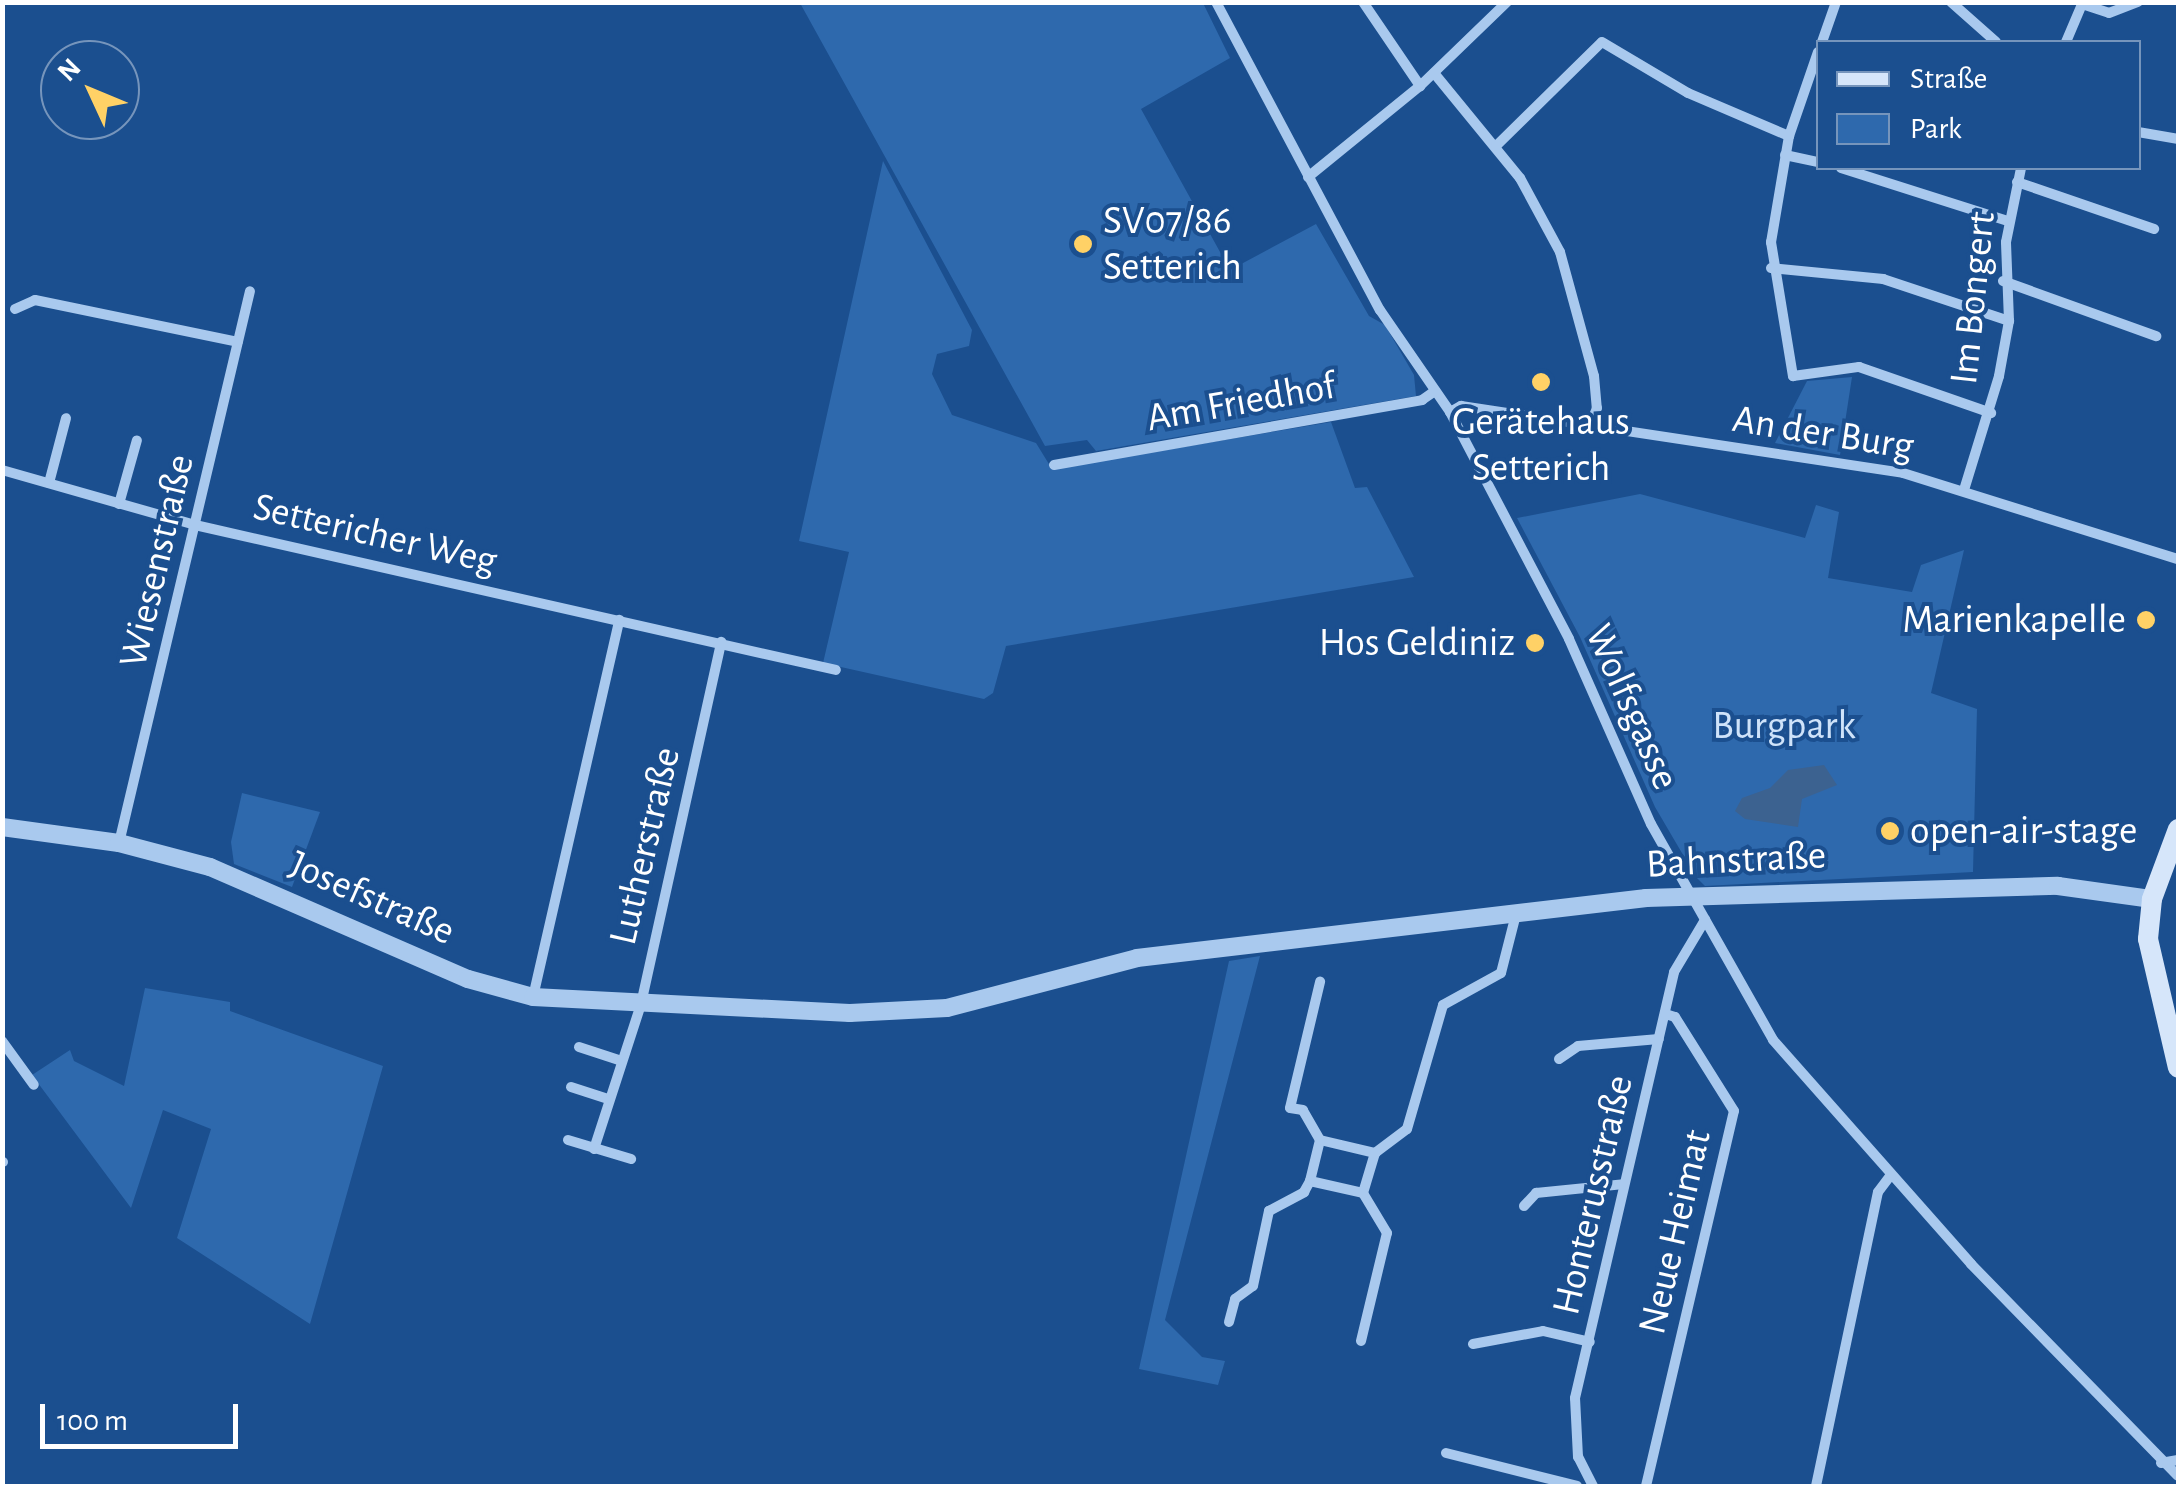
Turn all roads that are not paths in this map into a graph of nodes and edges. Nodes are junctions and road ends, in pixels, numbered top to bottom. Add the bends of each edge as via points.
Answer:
1 (1216, 2) edge
2 (1363, 2) edge
3 (1507, 2) edge
4 (1836, 2) edge
5 (1951, 2) edge
6 (2138, 2) edge
7 (2082, 3) edge
8 (1823, 40) edge
9 (1994, 40) edge
10 (2067, 40) edge
11 (1816, 58) edge
12 (1434, 73) junction
13 (1420, 86) junction
14 (2141, 133) edge
15 (1789, 136) junction
16 (2178, 139) edge
17 (1496, 146) junction
18 (1785, 155) junction
19 (1816, 162) edge
20 (1847, 170) edge
21 (2021, 170) edge
22 (1308, 177) junction
23 (2017, 182) junction
24 (2008, 221) junction
25 (2154, 229) dead end
26 (1771, 268) junction
27 (2003, 281) junction
28 (250, 291) dead end
29 (14, 309) dead end
30 (2008, 321) junction
31 (2156, 336) dead end
32 (238, 342) junction
33 (1434, 390) junction
34 (1450, 412) junction
35 (1991, 413) junction
36 (66, 418) dead end
37 (1590, 425) junction
38 (138, 440) dead end
39 (1054, 465) dead end
40 (2, 470) edge
41 (49, 484) junction
42 (1964, 490) junction
43 (119, 504) junction
44 (195, 525) junction
45 (2178, 559) edge
46 (619, 620) junction
47 (721, 642) junction
48 (836, 670) dead end
49 (2, 828) edge
50 (2178, 828) edge
51 (119, 843) junction
52 (1690, 895) junction
53 (2152, 899) junction
54 (1516, 914) junction
55 (1705, 920) junction
56 (1325, 936) joint
57 (1320, 982) dead end
58 (533, 997) junction
59 (640, 1004) junction
60 (1664, 1014) junction
61 (1659, 1039) junction
62 (2, 1041) edge
63 (579, 1048) dead end
64 (1559, 1060) dead end
65 (622, 1061) junction
66 (2178, 1068) edge
67 (34, 1085) dead end
68 (570, 1087) dead end
69 (608, 1098) junction
70 (568, 1140) dead end
71 (1320, 1140) junction
72 (594, 1148) junction
73 (1375, 1152) junction
74 (630, 1159) dead end
75 (1891, 1175) junction
76 (1310, 1181) junction
77 (1624, 1184) junction
78 (1363, 1193) junction
79 (1524, 1206) dead end
80 (1230, 1322) dead end
81 (1361, 1341) dead end
82 (1590, 1342) junction
83 (1474, 1344) dead end
84 (1446, 1453) dead end
85 (2178, 1460) edge
86 (2161, 1463) junction
87 (2178, 1476) edge
88 (1577, 1486) edge
89 (1592, 1486) edge
90 (1646, 1486) edge
91 (1816, 1486) edge

1 - 22 street, Wolfsgasse
2 - 13 street
3 - 12 street
4 - 8 street
5 - 9 street
6 - 7 street via 2109,13
7 - 10 street
11 - 15 street
12 - 13 street
12 - 17 street
13 - 22 street
14 - 16 street
15 - 17 street via 1688,93 1602,42
15 - 18 street
17 - 37 street via 1543,217 1570,278 1594,376 1597,408
18 - 19 street
18 - 26 street
20 - 24 street
21 - 23 street, Im Bongert
22 - 33 street, Wolfsgasse via 1380,310
23 - 24 street, Im Bongert
23 - 25 street
24 - 27 street, Im Bongert
26 - 30 street via 1883,279
26 - 35 street via 1793,376 1859,367
27 - 30 street, Im Bongert
27 - 31 street
28 - 32 street, Wiesenstraße
29 - 32 street via 35,300
30 - 35 street, Im Bongert
32 - 44 street, Wiesenstraße
33 - 34 street, Wolfsgasse
33 - 39 street, Am Friedhof via 1422,400
34 - 37 street, An der Burg via 1461,406
34 - 52 street, Wolfsgasse via 1569,639
35 - 42 street, Im Bongert
36 - 41 street
37 - 42 street, An der Burg via 1903,473
38 - 43 street
40 - 41 street, Settericher Weg
41 - 43 street, Settericher Weg
42 - 45 street, An der Burg
43 - 44 street, Settericher Weg
44 - 46 street, Settericher Weg
44 - 51 street, Wiesenstraße
46 - 47 street, Settericher Weg
46 - 58 street
47 - 48 street, Settericher Weg
47 - 59 street, Lutherstraße
49 - 51 street, Josefstraße
50 - 53 main road
51 - 58 street, Josefstraße via 243,879 468,979
52 - 53 street, Bahnstraße via 2058,886
52 - 54 street, Bahnstraße
52 - 55 street, Wolfsgasse
53 - 66 main road via 2150,958
54 - 56 street, Bahnstraße
54 - 73 street via 1501,973 1443,1005 1407,1129
55 - 60 street, Honterusstraße via 1674,972
55 - 75 street, Wolfsgasse via 1774,1040
56 - 59 street, Josefstraße via 1098,965 927,1011
57 - 71 street via 1290,1108 1303,1110
58 - 59 street, Josefstraße
59 - 65 street, Lutherstraße
60 - 61 street, Honterusstraße
60 - 90 street, Neue Heimat via 1675,1017 1734,1111
61 - 64 street via 1578,1046
61 - 77 street, Honterusstraße
62 - 67 street
63 - 65 street
65 - 69 street, Lutherstraße
68 - 69 street
69 - 72 street, Lutherstraße
70 - 72 street
71 - 73 street
71 - 76 street
72 - 74 street
73 - 78 street
75 - 86 street, Wolfsgasse
75 - 91 street via 1878,1192
76 - 78 street
76 - 80 street via 1304,1192 1270,1211 1253,1286 1235,1299
77 - 79 street via 1536,1193
77 - 82 street, Honterusstraße
78 - 81 street via 1387,1232
82 - 83 street via 1543,1331
82 - 89 street, Honterusstraße via 1572,1428
84 - 88 street
85 - 86 street
86 - 87 street, Wolfsgasse

